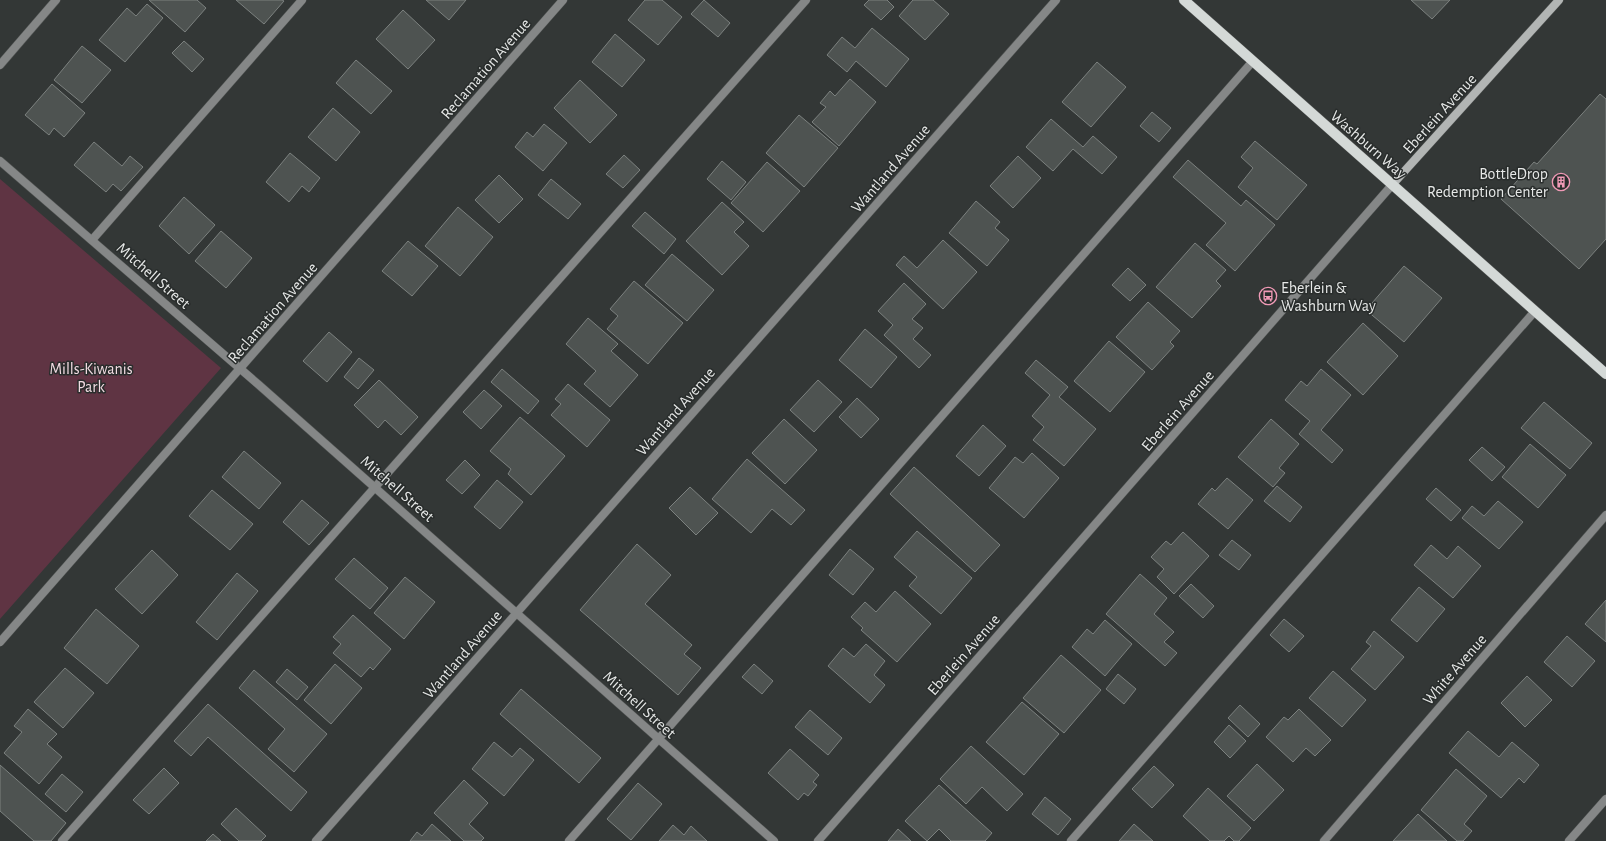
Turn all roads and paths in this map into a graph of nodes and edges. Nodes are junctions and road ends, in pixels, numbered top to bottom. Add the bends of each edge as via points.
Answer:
1 (56, 0) edge
2 (302, 0) edge
3 (563, 0) edge
4 (806, 0) edge
5 (1056, 0) edge
6 (1184, 0) edge
7 (1559, 0) edge
8 (1253, 61) junction
9 (0, 65) edge
10 (0, 161) edge
11 (1392, 185) junction
12 (92, 240) junction
13 (1535, 311) junction
14 (240, 369) junction
15 (1606, 374) edge
16 (375, 487) junction
17 (1606, 515) edge
18 (517, 612) junction
19 (0, 642) edge
20 (659, 739) junction
21 (1606, 799) edge
22 (62, 841) edge
23 (316, 841) edge
24 (569, 841) edge
25 (774, 841) edge
26 (818, 841) edge
27 (1071, 841) edge
28 (1324, 841) edge
29 (1569, 841) edge

1 - 9 street
2 - 12 street
3 - 14 street, Reclamation Avenue
4 - 16 street
5 - 18 street, Wantland Avenue
6 - 8 main road, Washburn Way
7 - 11 street, Eberlein Avenue
8 - 11 main road, Washburn Way
8 - 20 street
10 - 12 street, Mitchell Street
11 - 13 main road, Washburn Way
11 - 26 street, Eberlein Avenue
12 - 14 street, Mitchell Street
13 - 15 main road, Washburn Way
13 - 27 street
14 - 16 street, Mitchell Street
14 - 19 street, Reclamation Avenue
16 - 18 street, Mitchell Street
16 - 22 street
17 - 28 street, White Avenue
18 - 20 street, Mitchell Street
18 - 23 street, Wantland Avenue
20 - 24 street
20 - 25 street, Mitchell Street
21 - 29 street

